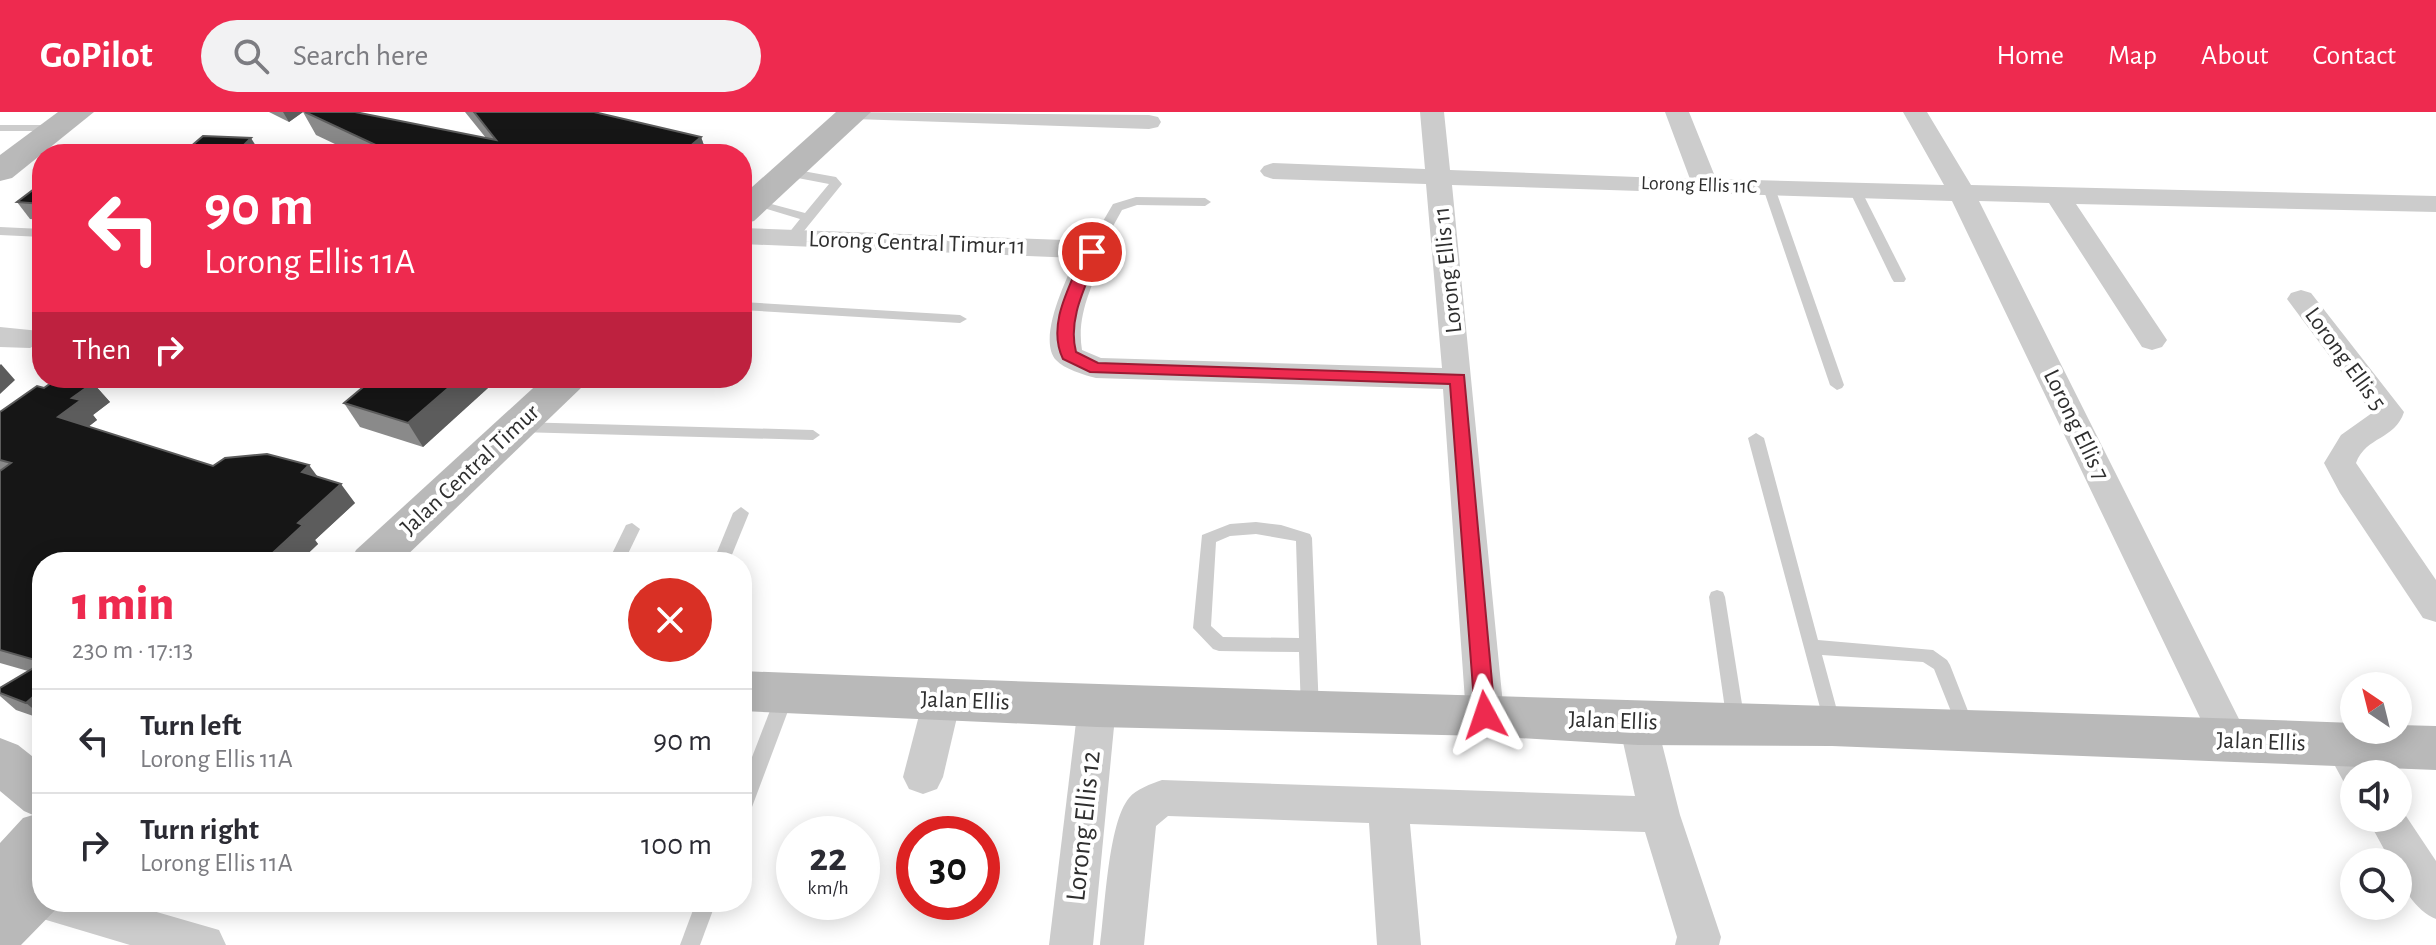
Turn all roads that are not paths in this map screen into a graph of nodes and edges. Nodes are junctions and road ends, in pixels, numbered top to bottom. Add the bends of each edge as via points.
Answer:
1 (855, 112) edge
2 (1432, 112) edge
3 (1677, 112) edge
4 (1915, 112) edge
5 (66, 120) edge
6 (1149, 122) dead end
7 (0, 128) edge
8 (35, 144) edge
9 (32, 146) edge
10 (0, 171) edge
11 (1273, 171) dead end
12 (786, 172) junction
13 (1438, 176) junction
14 (1706, 187) junction
15 (1769, 188) junction
16 (1855, 190) junction
17 (1961, 191) junction
18 (2057, 195) junction
19 (1205, 202) dead end
20 (752, 204) edge
21 (2436, 204) edge
22 (752, 213) edge
23 (798, 228) junction
24 (0, 231) edge
25 (32, 233) edge
26 (752, 235) edge
27 (1092, 252) junction
28 (1899, 279) dead end
29 (2301, 299) dead end
30 (752, 307) edge
31 (960, 319) dead end
32 (0, 337) edge
33 (30, 338) dead end
34 (2152, 340) dead end
35 (1458, 379) junction
36 (1837, 385) dead end
37 (557, 388) edge
38 (516, 427) junction
39 (813, 435) dead end
40 (1756, 438) dead end
41 (741, 513) dead end
42 (632, 529) dead end
43 (383, 552) edge
44 (621, 552) edge
45 (725, 552) edge
46 (1717, 597) dead end
47 (2436, 608) edge
48 (1307, 645) junction
49 (1812, 647) junction
50 (764, 692) edge
51 (942, 700) junction
52 (1097, 706) junction
53 (1310, 712) junction
54 (1485, 715) junction
55 (1638, 724) junction
56 (1736, 724) junction
57 (1832, 725) junction
58 (1966, 730) junction
59 (2231, 741) junction
60 (2436, 748) edge
61 (752, 755) edge
62 (0, 759) edge
63 (2351, 759) edge
64 (32, 761) edge
65 (923, 777) dead end
66 (32, 786) edge
67 (1388, 806) junction
68 (1660, 815) junction
69 (2395, 832) edge
70 (32, 878) edge
71 (2436, 899) edge
72 (27, 900) edge
73 (74, 912) edge
74 (702, 912) edge
75 (1071, 944) edge
76 (204, 945) edge
77 (690, 945) edge
78 (1119, 945) edge
79 (1399, 945) edge
80 (1697, 945) edge

1 - 6 street
1 - 12 main road
2 - 13 street, Lorong Ellis 11
3 - 14 street
4 - 17 street, Lorong Ellis 7
5 - 7 lane
5 - 8 main road
9 - 10 main road
11 - 13 street, Lorong Ellis 11C
12 - 20 main road
12 - 23 lane via 836,184
13 - 14 street, Lorong Ellis 11C
13 - 35 street, Lorong Ellis 11
14 - 15 street, Lorong Ellis 11C
15 - 16 street, Lorong Ellis 11C
15 - 36 lane
16 - 17 street, Lorong Ellis 11C
16 - 28 lane
17 - 18 street, Lorong Ellis 11C
17 - 59 street, Lorong Ellis 7
18 - 21 street, Lorong Ellis 11C
18 - 34 street
19 - 27 lane via 1136,201 1117,207
22 - 23 lane
23 - 26 street, Lorong Central Timur 11
23 - 27 street, Lorong Central Timur 11
24 - 25 lane
27 - 35 street via 1066,317 1064,339 1068,355 1096,368
29 - 47 street, Lorong Ellis 5 via 2388,412 2385,422 2344,449 2340,463
30 - 31 lane
32 - 33 street
35 - 54 street, Lorong Ellis 11
37 - 38 main road, Jalan Central Timur
38 - 39 lane
38 - 43 main road, Jalan Central Timur
40 - 49 lane
41 - 45 lane
42 - 44 lane
46 - 56 lane
48 - 48 lane via 1219,644 1202,628 1208,539 1222,530 1248,529 1287,530 1304,538
48 - 53 lane
49 - 57 lane
49 - 58 lane via 1927,655 1941,665
50 - 51 main road, Jalan Ellis
50 - 61 lane
51 - 52 main road, Jalan Ellis
51 - 65 street
52 - 53 main road, Jalan Ellis
52 - 75 street, Lorong Ellis 12
53 - 54 main road, Jalan Ellis
54 - 55 main road, Jalan Ellis
55 - 56 main road, Jalan Ellis
55 - 68 street
56 - 57 main road, Jalan Ellis
57 - 58 main road, Jalan Ellis
58 - 59 main road, Jalan Ellis
59 - 63 main road, Jalan Ellis
60 - 63 main road, Jalan Ellis
62 - 64 main road
62 - 66 main road
67 - 68 street
67 - 78 street via 1162,798 1144,809 1136,824
67 - 79 street
68 - 80 street via 1699,937
69 - 71 street
70 - 72 main road
73 - 76 street
74 - 77 lane
75 - 78 street

